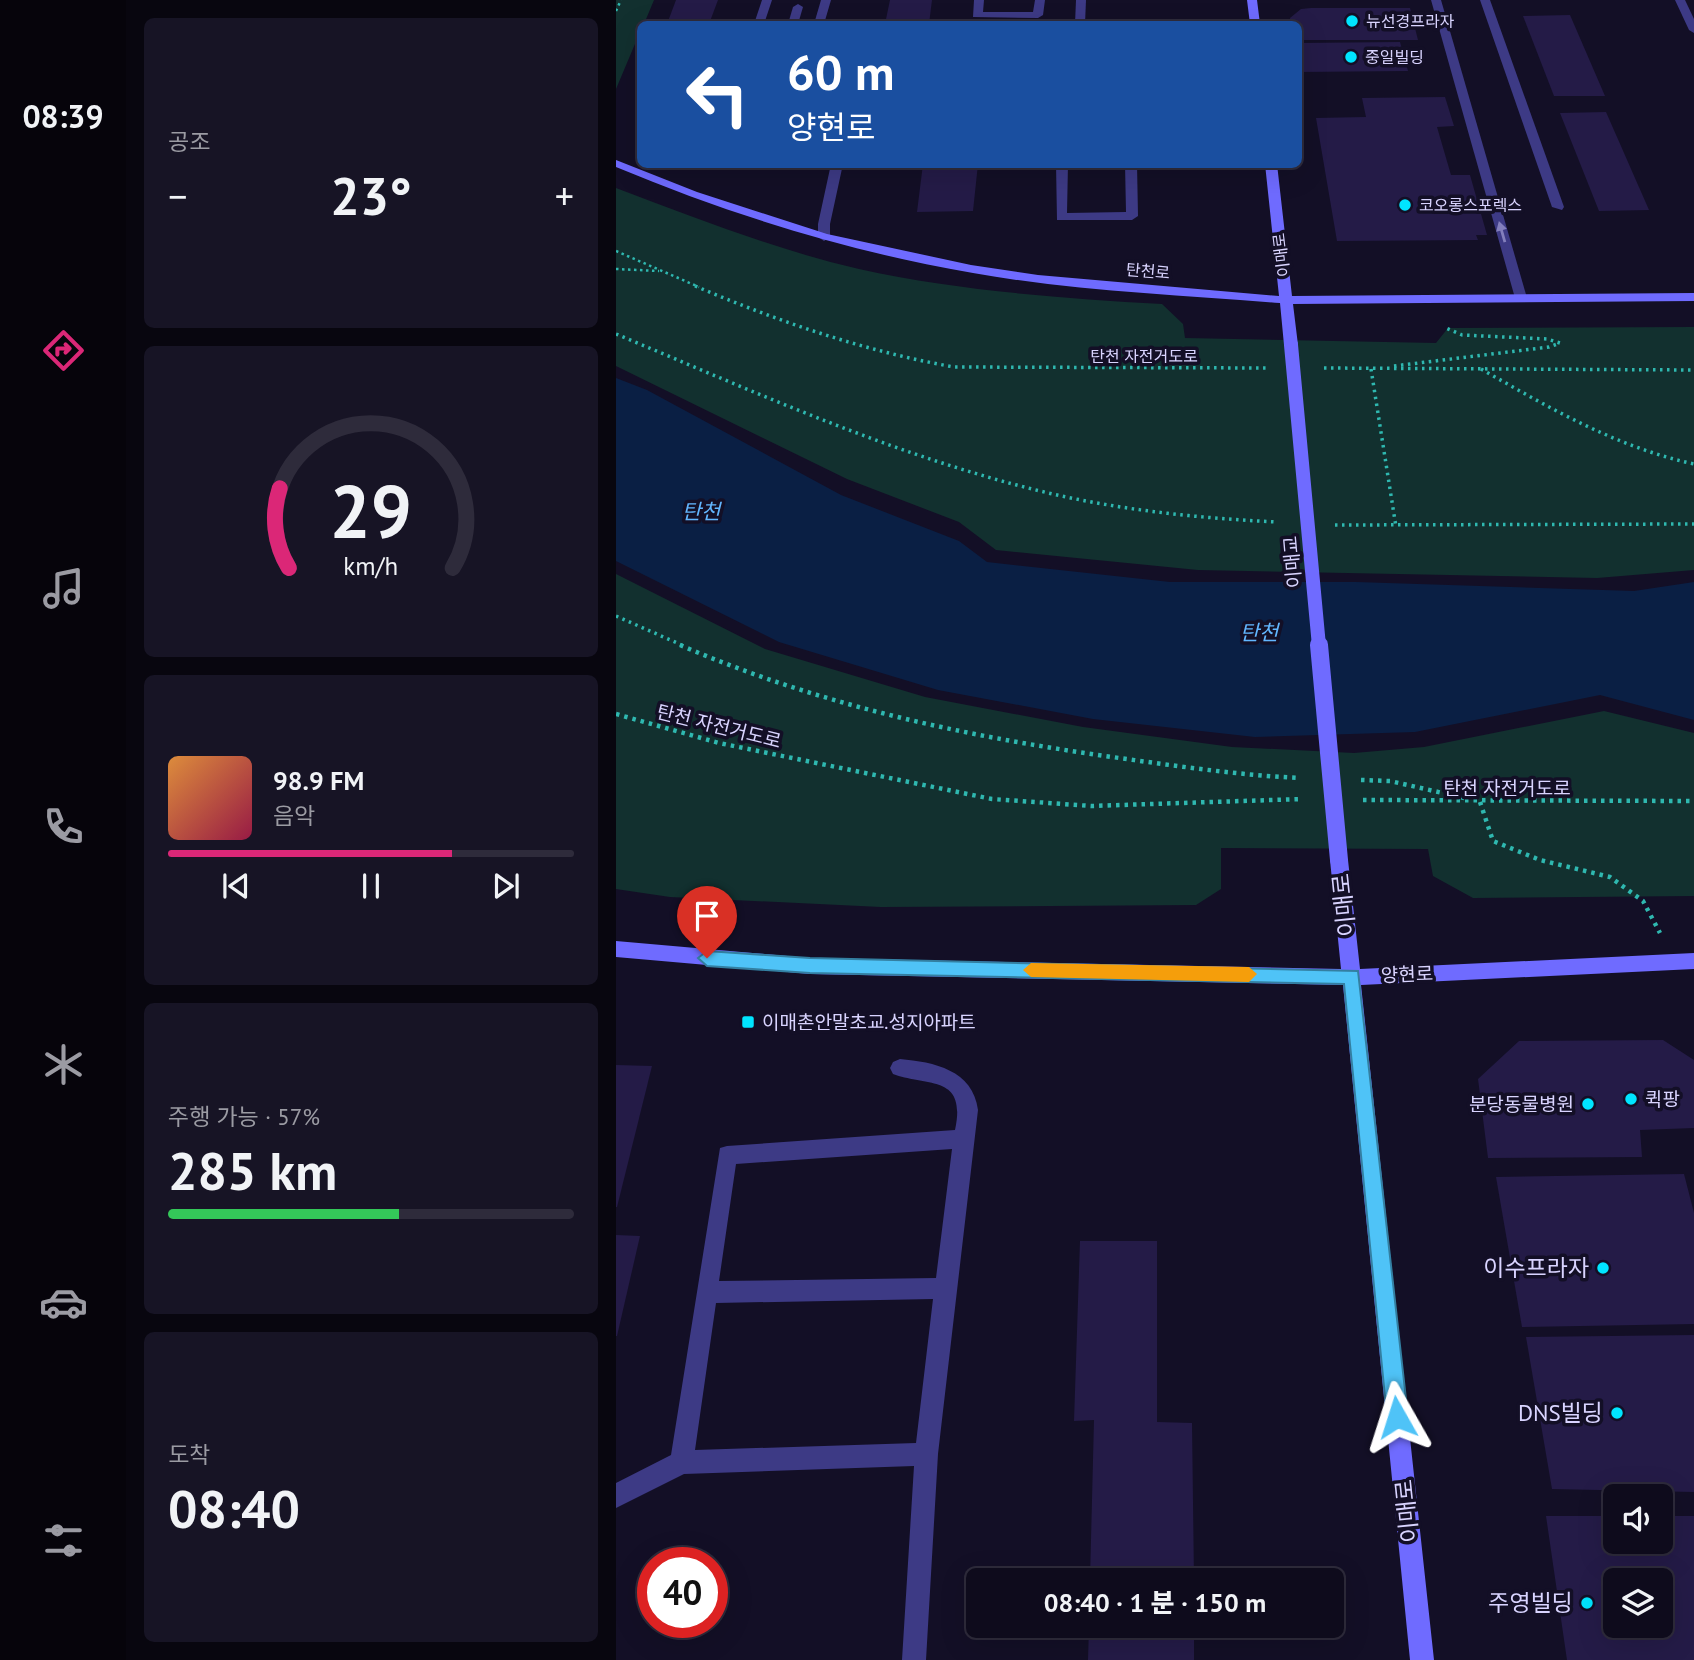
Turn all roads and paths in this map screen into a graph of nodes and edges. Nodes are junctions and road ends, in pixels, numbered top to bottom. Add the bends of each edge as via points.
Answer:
1 (621, 0) edge
2 (767, 0) edge
3 (826, 0) edge
4 (979, 0) edge
5 (1040, 0) edge
6 (1252, 0) edge
7 (1436, 0) edge
8 (1485, 0) edge
9 (1679, 0) edge
10 (1081, 1) edge
11 (1006, 3) dead end
12 (798, 7) dead end
13 (616, 10) edge
14 (1004, 20) edge
15 (760, 21) edge
16 (794, 21) edge
17 (821, 21) edge
18 (1080, 21) edge
19 (1255, 21) edge
20 (1694, 30) edge
21 (616, 163) edge
22 (836, 168) edge
23 (1062, 168) edge
24 (1131, 168) edge
25 (1271, 168) edge
26 (1558, 208) dead end
27 (824, 237) junction
28 (616, 251) edge
29 (616, 269) edge
30 (663, 271) junction
31 (1521, 298) junction
32 (1694, 298) edge
33 (1286, 300) junction
34 (1437, 324) dead end
35 (616, 334) edge
36 (1291, 345) joint
37 (1274, 368) dead end
38 (1315, 368) dead end
39 (1371, 368) junction
40 (1480, 369) junction
41 (1694, 370) edge
42 (1694, 464) edge
43 (1287, 523) dead end
44 (1694, 524) edge
45 (1325, 525) dead end
46 (1396, 527) junction
47 (616, 616) edge
48 (616, 714) edge
49 (1306, 778) dead end
50 (1348, 780) dead end
51 (1314, 800) dead end
52 (1356, 800) dead end
53 (1694, 801) edge
54 (1480, 802) junction
55 (1339, 860) joint
56 (616, 949) edge
57 (1685, 961) edge
58 (1352, 977) junction
59 (900, 1068) dead end
60 (963, 1139) junction
61 (945, 1288) junction
62 (707, 1293) junction
63 (926, 1454) junction
64 (682, 1462) junction
65 (616, 1496) edge
66 (914, 1660) edge
67 (1422, 1660) edge

1 - 13 path
2 - 15 street
3 - 17 street
4 - 14 street via 977,15
5 - 14 street via 1038,15
6 - 19 main road
31 -> 7 street
8 - 26 street
9 - 20 street
10 - 18 street
11 - 14 street
12 - 16 street
21 - 27 main road, 탄천로 via 693,195
22 - 27 street
23 - 24 street via 1060,217 1132,216
25 - 33 main road, 이매로
27 - 33 main road, 탄천로 via 1038,279
28 - 30 path, 탄천 자전거도로
29 - 30 path
30 - 37 path, 탄천 자전거도로 via 805,329 908,361 954,368
31 - 32 main road, 탄천로
31 - 33 main road, 탄천로
33 - 36 main road, 이매로
34 - 39 path via 1462,335 1560,343
35 - 43 path via 857,432 1008,483 1160,512
36 - 55 main road, 이매교, bridge
38 - 39 path
39 - 40 path
39 - 46 path
40 - 41 path
40 - 42 path via 1581,424 1633,447
44 - 46 path
45 - 46 path
47 - 49 path via 793,688 921,723 1035,747 1221,772
48 - 51 path, 탄천 자전거도로 via 719,743 992,799 1091,806
50 - 54 path via 1390,781
52 - 54 path, 탄천 자전거도로
53 - 54 path, 탄천 자전거도로
54 - 57 path via 1493,841 1540,860 1610,877 1643,901
55 - 58 main road, 이매로
56 - 58 main road, 양현로 via 810,966
57 - 58 main road, 양현로
58 - 67 main road, 이매로
59 - 60 street via 928,1070 955,1082 968,1105
60 - 61 street
60 - 62 street via 727,1155
61 - 62 street
61 - 63 street
62 - 64 street
63 - 64 street
63 - 66 street
64 - 65 street

